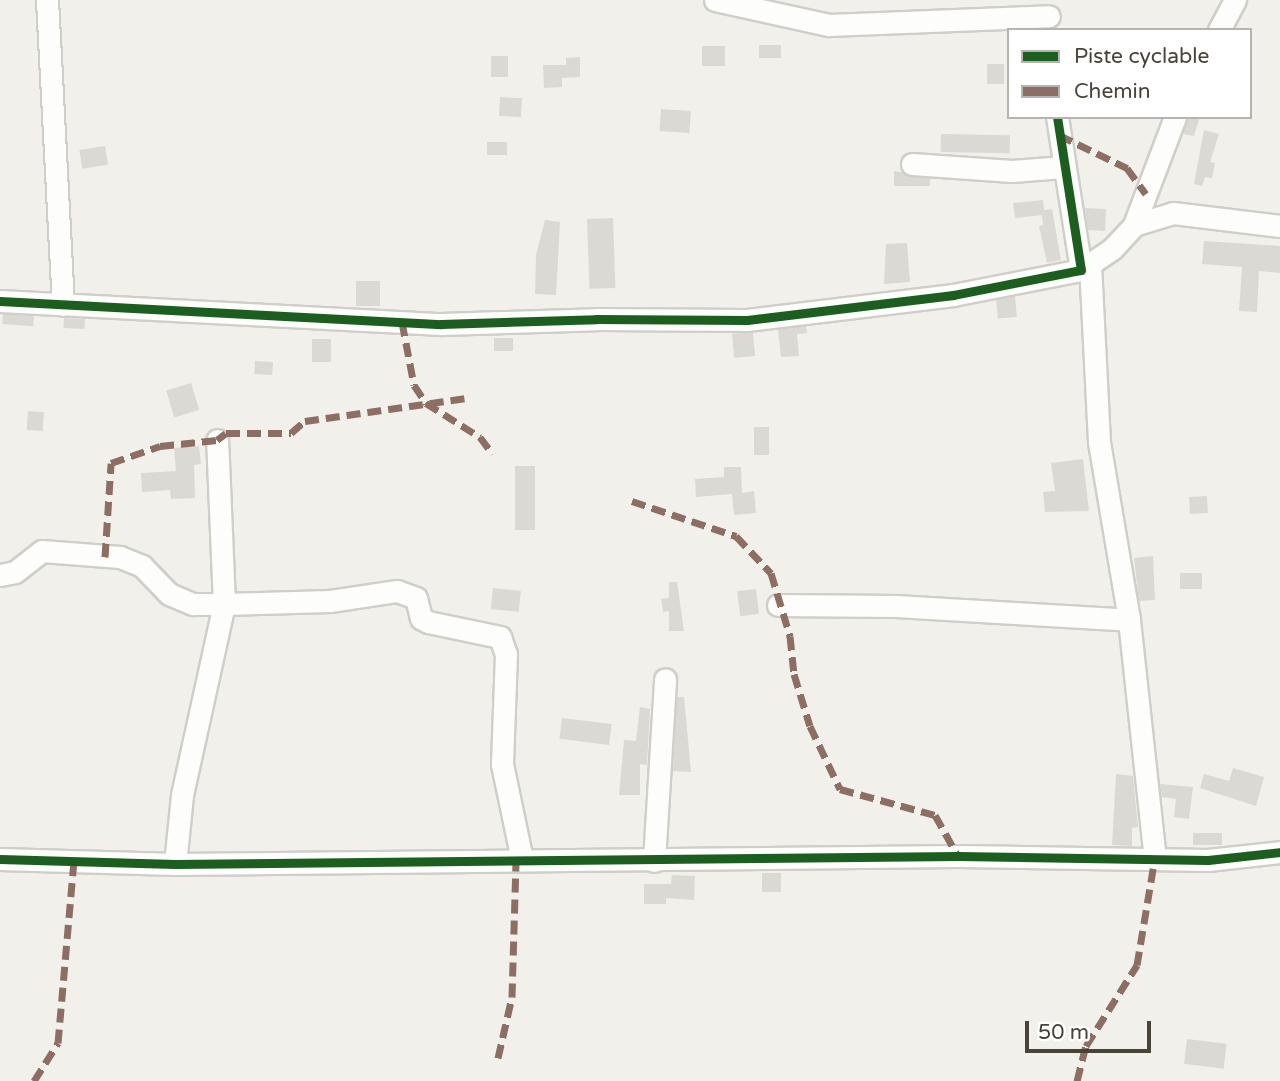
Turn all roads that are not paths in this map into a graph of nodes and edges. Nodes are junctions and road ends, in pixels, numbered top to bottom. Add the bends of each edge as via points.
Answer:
1 (47, 0) edge
2 (715, 0) edge
3 (1235, 0) edge
4 (1048, 15) edge
5 (1220, 28) edge
6 (1058, 119) edge
7 (1174, 119) edge
8 (912, 164) dead end
9 (1063, 167) junction
10 (1134, 225) junction
11 (1280, 226) edge
12 (1085, 267) junction
13 (0, 300) edge
14 (63, 305) junction
15 (216, 440) dead end
16 (0, 575) edge
17 (224, 604) junction
18 (778, 604) dead end
19 (1129, 620) junction
20 (665, 678) dead end
21 (1280, 852) edge
22 (1155, 858) junction
23 (0, 859) edge
24 (522, 860) junction
25 (654, 861) junction
26 (175, 864) junction

1 - 14 street
2 - 4 street via 829,25
3 - 5 street
6 - 9 street
7 - 10 street
8 - 9 street via 1012,172
9 - 12 street
10 - 11 street via 1173,213
10 - 12 street
12 - 14 street via 953,295 747,320 441,324
12 - 19 street via 1099,442
13 - 14 street
15 - 17 street
16 - 17 street via 15,572 42,551 120,557 142,566 169,594 193,604
17 - 24 street via 330,601 397,591 416,598 421,618 428,622 500,637 506,654 502,764
17 - 26 street via 182,795
18 - 19 street
19 - 22 street
20 - 25 street
21 - 22 street via 1208,860
22 - 25 street
23 - 26 street
24 - 25 street
24 - 26 street

